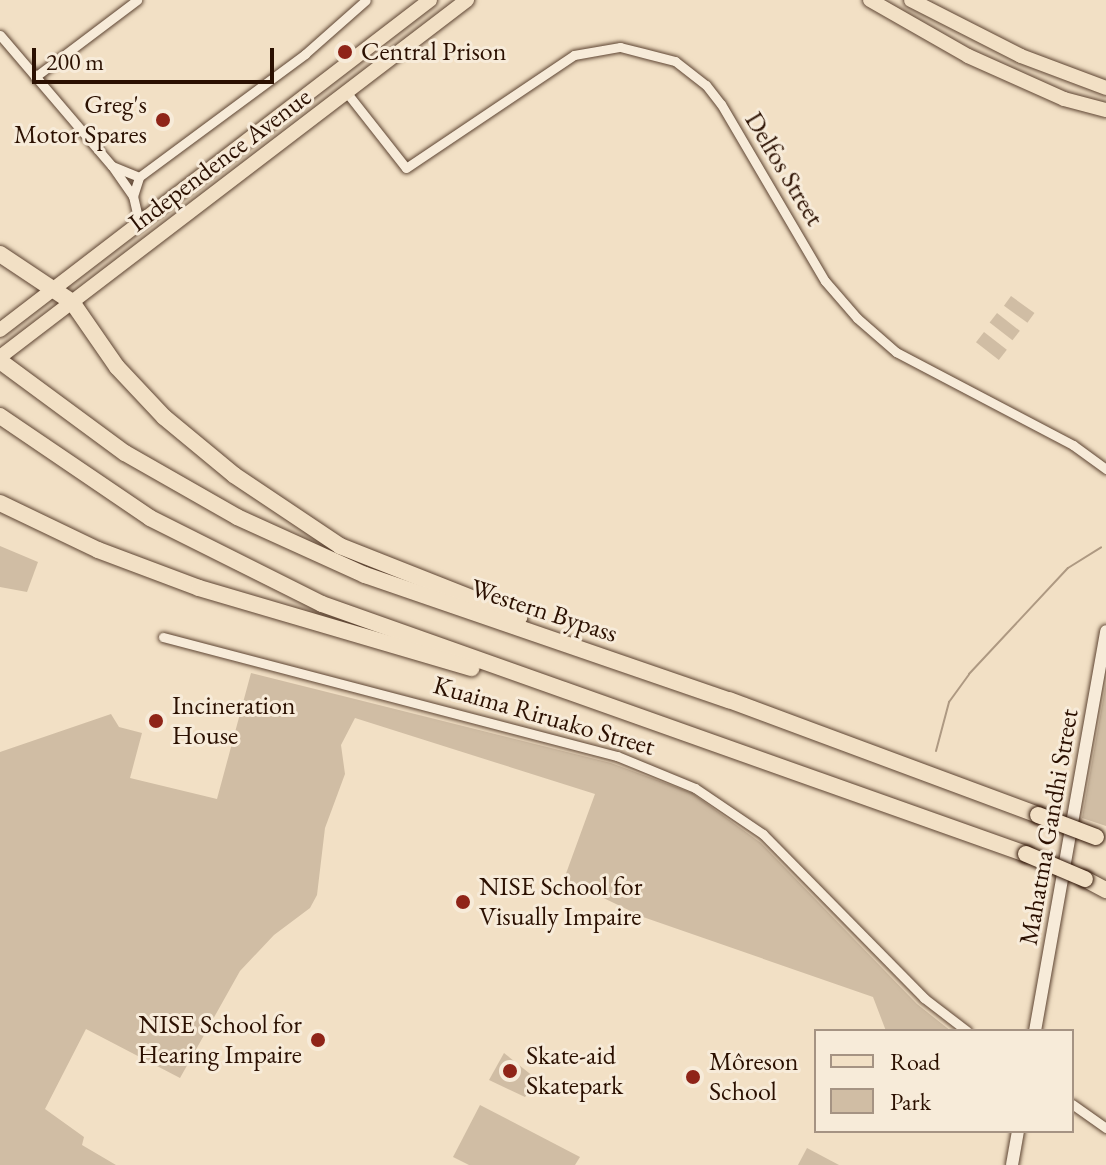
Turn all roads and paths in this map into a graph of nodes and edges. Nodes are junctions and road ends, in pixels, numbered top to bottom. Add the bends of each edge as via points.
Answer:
1 (137, 0) edge
2 (366, 0) edge
3 (428, 0) edge
4 (467, 0) edge
5 (476, 0) edge
6 (862, 0) edge
7 (911, 0) edge
8 (874, 3) edge
9 (441, 21) junction
10 (0, 35) edge
11 (35, 77) junction
12 (1106, 88) edge
13 (347, 93) junction
14 (1064, 99) junction
15 (1106, 110) edge
16 (1106, 117) edge
17 (112, 166) junction
18 (139, 177) junction
19 (133, 196) junction
20 (139, 223) junction
21 (0, 254) edge
22 (56, 287) junction
23 (72, 302) junction
24 (0, 330) edge
25 (0, 359) edge
26 (0, 416) edge
27 (1106, 469) edge
28 (0, 503) edge
29 (1106, 631) edge
30 (163, 637) dead end
31 (593, 652) junction
32 (569, 695) junction
33 (1101, 838) edge
34 (1106, 890) edge
35 (964, 1029) edge
36 (1035, 1029) edge
37 (1074, 1105) edge
38 (1106, 1128) edge
39 (1018, 1133) edge
40 (1012, 1165) edge

1 - 11 street
2 - 18 street via 305,54
3 - 20 main road, Independence Avenue
4 - 9 main road, Independence Avenue
5 - 9 main road
6 - 8 main road
7 - 12 main road via 1008,51
8 - 14 main road via 968,56
9 - 13 main road, Independence Avenue
10 - 11 street
11 - 17 street
13 - 23 main road, Independence Avenue
13 - 27 street, Delfos Street via 406,168 574,55 620,47 675,61 721,104 825,281 857,318 896,352 1073,445
14 - 15 main road
14 - 16 main road
17 - 18 street
17 - 19 street
18 - 19 street
19 - 20 street
20 - 22 main road, Independence Avenue
21 - 22 highway
22 - 23 highway
22 - 24 main road, Independence Avenue
23 - 25 main road, Independence Avenue
23 - 31 highway via 117,367 164,417 274,503 340,546 570,637
25 - 31 highway, Western Bypass via 125,453 237,517 365,575
26 - 32 highway via 150,518 266,579
28 - 32 highway via 98,550 199,588
29 - 36 street, Mahatma Gandhi Street
30 - 35 street, Kuaima Riruako Street via 617,756 695,788 763,834 924,998
31 - 33 highway, Western Bypass, bridge
32 - 34 highway, bridge via 1026,854
37 - 38 street
39 - 40 street

